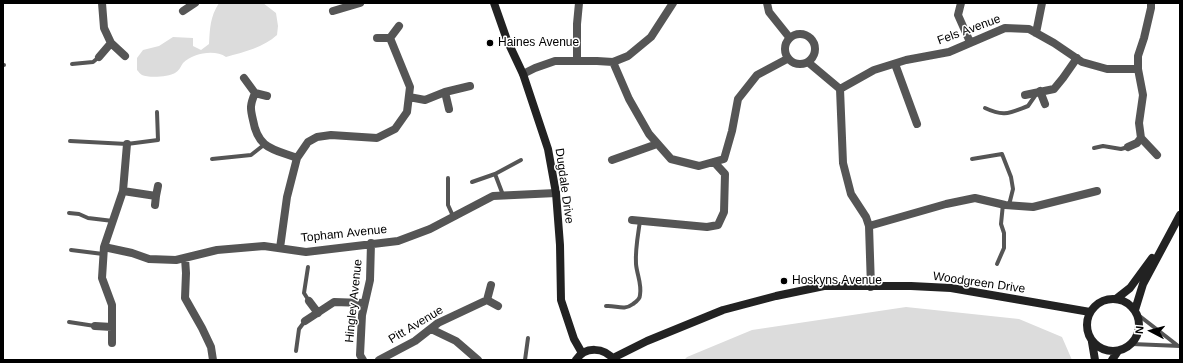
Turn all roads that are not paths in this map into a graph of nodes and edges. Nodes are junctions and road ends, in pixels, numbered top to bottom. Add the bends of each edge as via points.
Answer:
1 (102, 3) edge
2 (194, 3) edge
3 (360, 3) edge
4 (494, 3) edge
5 (579, 3) edge
6 (673, 3) edge
7 (766, 3) edge
8 (961, 3) edge
9 (1042, 3) edge
10 (1151, 3) edge
11 (346, 5) edge
12 (184, 11) dead end
13 (333, 11) dead end
14 (399, 26) dead end
15 (1036, 32) junction
16 (789, 37) junction
17 (377, 38) dead end
18 (390, 38) junction
19 (970, 42) junction
20 (111, 43) junction
21 (125, 56) dead end
22 (99, 57) joint
23 (1077, 58) junction
24 (787, 59) junction
25 (577, 61) junction
26 (613, 62) junction
27 (809, 62) junction
28 (72, 64) dead end
29 (895, 64) junction
30 (1138, 69) junction
31 (523, 74) junction
32 (244, 78) dead end
33 (470, 86) dead end
34 (840, 89) junction
35 (445, 92) junction
36 (1039, 92) junction
37 (255, 93) junction
38 (1026, 95) dead end
39 (268, 96) dead end
40 (409, 97) junction
41 (1044, 104) dead end
42 (985, 108) dead end
43 (449, 109) dead end
44 (157, 112) dead end
45 (917, 124) dead end
46 (1141, 138) junction
47 (70, 141) dead end
48 (127, 144) junction
49 (265, 144) junction
50 (658, 144) junction
51 (1128, 147) joint
52 (1094, 148) dead end
53 (1157, 155) dead end
54 (297, 158) junction
55 (212, 159) dead end
56 (972, 159) dead end
57 (521, 160) dead end
58 (612, 160) dead end
59 (714, 162) junction
60 (496, 174) junction
61 (448, 178) dead end
62 (472, 182) dead end
63 (158, 186) dead end
64 (123, 190) junction
65 (1096, 191) dead end
66 (556, 193) junction
67 (503, 195) junction
68 (156, 196) junction
69 (154, 205) dead end
70 (1006, 205) junction
71 (69, 213) dead end
72 (1180, 214) edge
73 (453, 216) junction
74 (636, 221) joint
75 (113, 222) junction
76 (869, 226) junction
77 (1168, 237) junction
78 (370, 243) junction
79 (280, 248) junction
80 (71, 250) dead end
81 (104, 251) junction
82 (185, 258) junction
83 (998, 264) dead end
84 (308, 267) dead end
85 (491, 285) dead end
86 (871, 287) junction
87 (1116, 299) junction
88 (487, 300) junction
89 (309, 301) joint
90 (364, 303) junction
91 (498, 306) dead end
92 (606, 306) dead end
93 (1090, 312) junction
94 (1136, 312) junction
95 (318, 313) junction
96 (305, 321) joint
97 (68, 322) dead end
98 (94, 326) joint
99 (112, 327) junction
100 (431, 329) junction
101 (528, 338) dead end
102 (1092, 342) junction
103 (112, 343) dead end
104 (1132, 344) junction
105 (1178, 346) edge
106 (296, 350) dead end
107 (1118, 351) junction
108 (582, 353) junction
109 (613, 359) edge
110 (212, 360) edge
111 (363, 360) edge
112 (379, 360) edge
113 (478, 360) edge
114 (524, 360) edge
115 (576, 360) edge
116 (1095, 360) edge
117 (1112, 360) edge

1 - 20 street via 104,28
2 - 12 street
3 - 11 street
4 - 31 main road, Dugdale Drive
5 - 25 street
6 - 26 street via 651,37 628,56
7 - 16 street via 769,12
8 - 19 street via 958,15
9 - 15 street
10 - 30 street via 1138,56
11 - 13 street
14 - 18 street
15 - 19 street, Fels Avenue via 1030,29 1005,28
15 - 23 street, Fels Avenue
16 - 24 street via 783,48
16 - 27 street via 801,33 812,39 816,51
17 - 18 street
18 - 40 street via 410,86
19 - 29 street, Fels Avenue via 949,52
20 - 21 street
20 - 22 street
22 - 28 lane via 93,62
23 - 30 street, Fels Avenue via 1082,62 1107,69
23 - 36 street via 1054,89
24 - 27 street via 798,66
24 - 59 street via 757,75 738,98 724,159
25 - 26 street
25 - 31 street via 555,61
26 - 50 street via 629,99 649,134
27 - 34 street
29 - 34 street, Fels Avenue via 874,70
29 - 45 street
30 - 46 street via 1143,94 1139,123
31 - 66 main road, Dugdale Drive via 548,149
32 - 37 street
33 - 35 street
34 - 76 street via 843,163 851,194
35 - 40 street via 425,100
35 - 43 street
36 - 38 street
36 - 41 street
36 - 42 lane via 1028,106 1008,113 996,113
37 - 39 street
37 - 49 street via 250,106 255,131
40 - 54 street via 407,112 395,130 377,138 331,135 318,137 308,142
44 - 48 lane via 158,140
46 - 51 street
46 - 53 street
47 - 48 lane
48 - 64 street
49 - 54 street
49 - 55 lane via 251,155
50 - 58 street
50 - 59 street via 671,159 699,166
51 - 52 lane
54 - 79 street via 287,196
56 - 70 lane via 1002,154 1013,188
57 - 60 lane
59 - 74 street via 725,174 724,212 718,225 706,227
60 - 62 lane
60 - 67 lane
61 - 73 lane via 448,205
63 - 68 street
64 - 68 street
64 - 75 street
65 - 70 street via 1033,207
66 - 67 street, Topham Avenue
66 - 108 main road, Dugdale Drive via 561,300 574,339
67 - 73 street, Topham Avenue via 493,196
68 - 69 street
70 - 76 street via 975,198
70 - 83 lane via 1001,224 1004,248
71 - 75 lane
72 - 77 main road
73 - 78 street, Topham Avenue via 430,229 398,240
74 - 92 lane via 636,259 641,285 640,296 628,307
75 - 81 street
76 - 86 street
77 - 87 main road via 1130,288
77 - 94 main road via 1143,284
78 - 79 street, Topham Avenue via 306,252
78 - 90 street, Hingley Avenue via 370,280
79 - 82 street, Topham Avenue via 264,246 217,250
80 - 81 lane
81 - 82 street, Topham Avenue via 132,253 149,259
81 - 99 street via 102,278 112,305
82 - 110 street via 185,298 211,347
84 - 89 lane via 304,293
85 - 88 street
86 - 93 main road, Woodgreen Drive via 951,288
86 - 109 main road, Woodgreen Drive via 824,286 723,310 647,341
87 - 93 main road via 1101,302
87 - 94 main road via 1131,306
88 - 91 street
88 - 100 street, Pitt Avenue via 438,323
89 - 95 street
90 - 95 street via 334,302
90 - 111 street, Hingley Avenue via 360,355
93 - 102 main road via 1086,327
94 - 104 main road via 1138,335
94 - 105 lane
95 - 96 street
96 - 106 lane via 299,329
97 - 98 lane
98 - 99 street
99 - 103 street
100 - 112 street, Pitt Avenue via 415,342
100 - 113 street via 456,341
101 - 114 lane
102 - 107 main road via 1104,350
102 - 116 main road
104 - 105 lane
104 - 107 main road
107 - 117 main road
108 - 109 main road via 588,350 602,350
108 - 115 main road

